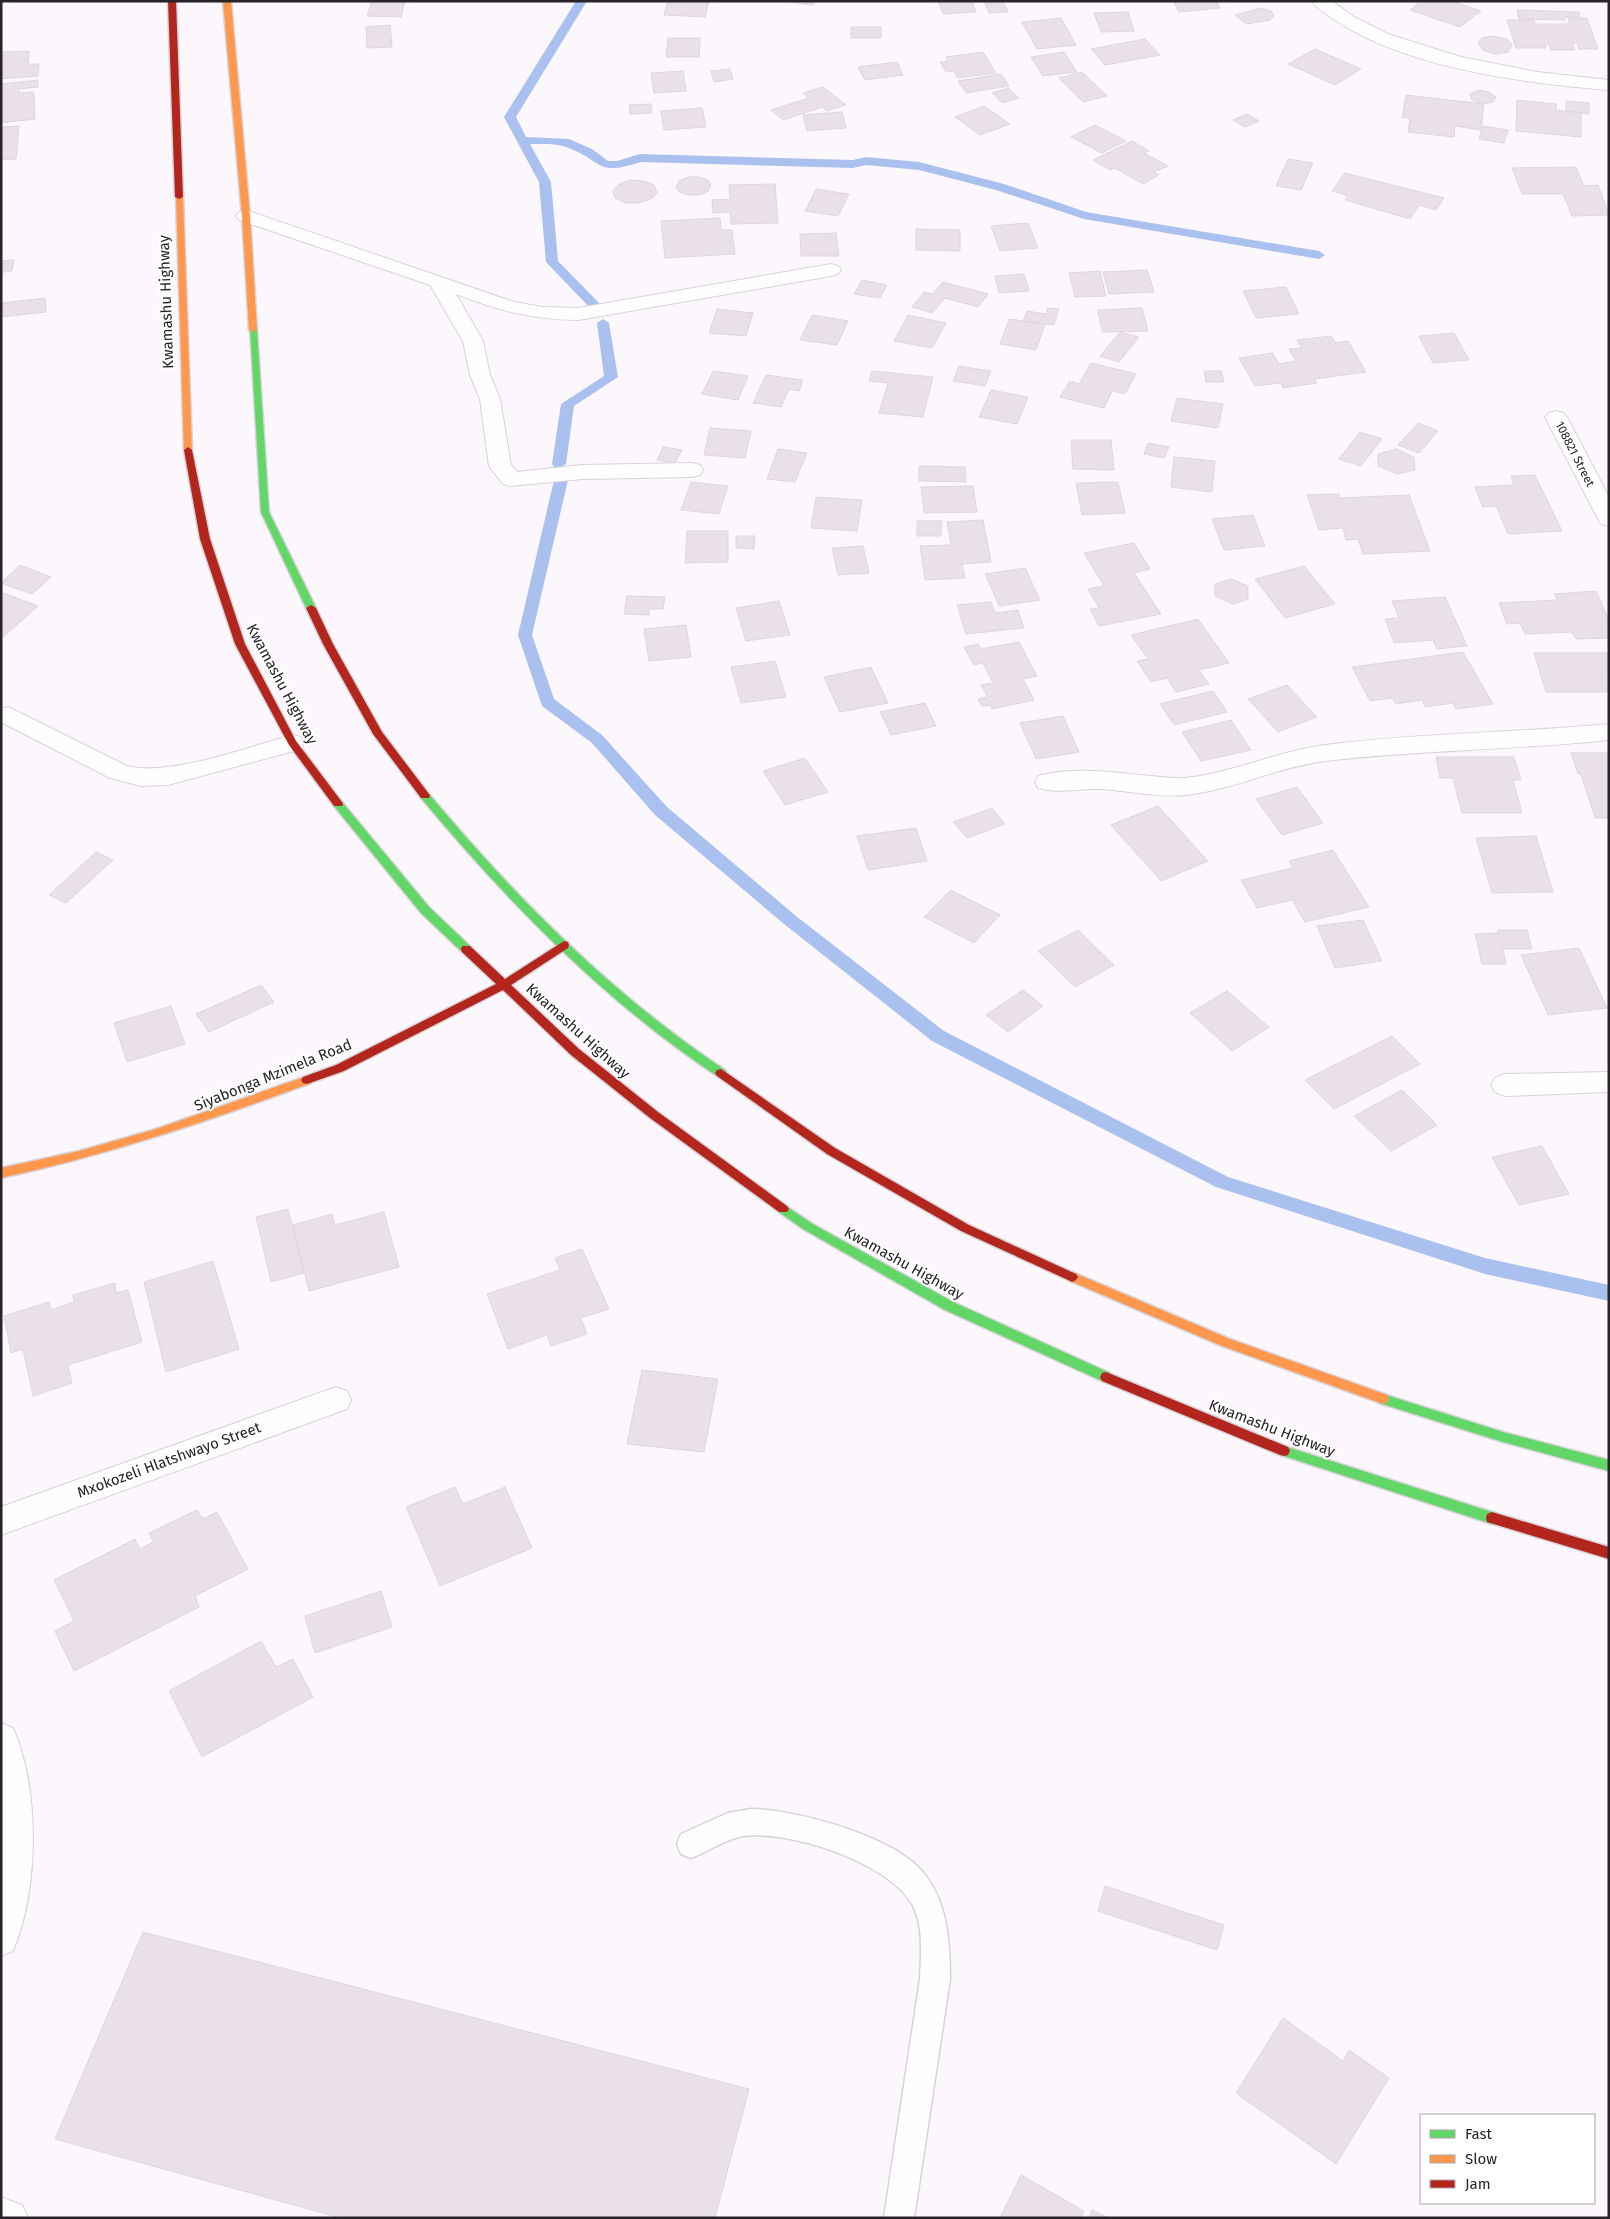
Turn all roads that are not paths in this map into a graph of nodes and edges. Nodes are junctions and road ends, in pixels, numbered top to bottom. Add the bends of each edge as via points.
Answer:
1 (172, 1) edge
2 (226, 1) edge
3 (1320, 1) edge
4 (1609, 85) edge
5 (246, 216) junction
6 (832, 270) dead end
7 (438, 281) junction
8 (1556, 417) dead end
9 (692, 470) dead end
10 (1609, 519) edge
11 (8, 715) dead end
12 (1609, 732) edge
13 (292, 743) junction
14 (1047, 782) dead end
15 (564, 945) junction
16 (505, 984) junction
17 (1609, 1082) edge
18 (1505, 1085) dead end
19 (1, 1173) edge
20 (336, 1400) dead end
21 (1609, 1466) edge
22 (1, 1521) edge
23 (1609, 1553) edge
24 (1, 1738) edge
25 (691, 1844) dead end
26 (1, 1939) edge
27 (1, 2216) edge
28 (9, 2218) edge
29 (899, 2218) edge

1 - 13 main road, Kwamashu Highway via 187,444 205,539 240,644
2 - 5 main road
3 - 4 street via 1358,26 1455,61 1507,73
5 - 7 street
5 - 15 main road via 265,512 328,644 378,734 491,873
6 - 7 street via 578,314 542,313 509,307
7 - 9 street via 473,341 480,375 490,399 500,466 511,480 582,472
8 - 10 street, 108821 Street
11 - 13 street via 119,772 141,778 168,777
12 - 14 street via 1325,753 1183,787 1097,780
13 - 16 main road, Kwamashu Highway via 425,910
15 - 16 main road, Siyabonga Mzimela Road
15 - 21 main road via 660,1030 755,1100 831,1151 964,1228 1147,1311 1313,1376 1503,1437
16 - 19 main road, Siyabonga Mzimela Road via 340,1068 203,1120 48,1164
16 - 23 main road, Kwamashu Highway via 575,1052 654,1115 807,1226 949,1306 1068,1361 1294,1455
17 - 18 street
20 - 22 street, Mxokozeli Hlatshwayo Street
24 - 26 street via 7,1757 16,1836 9,1909
25 - 29 lane via 728,1826 752,1822 796,1828 838,1839 889,1864 915,1884 929,1910 936,1940 935,1979
27 - 28 street

